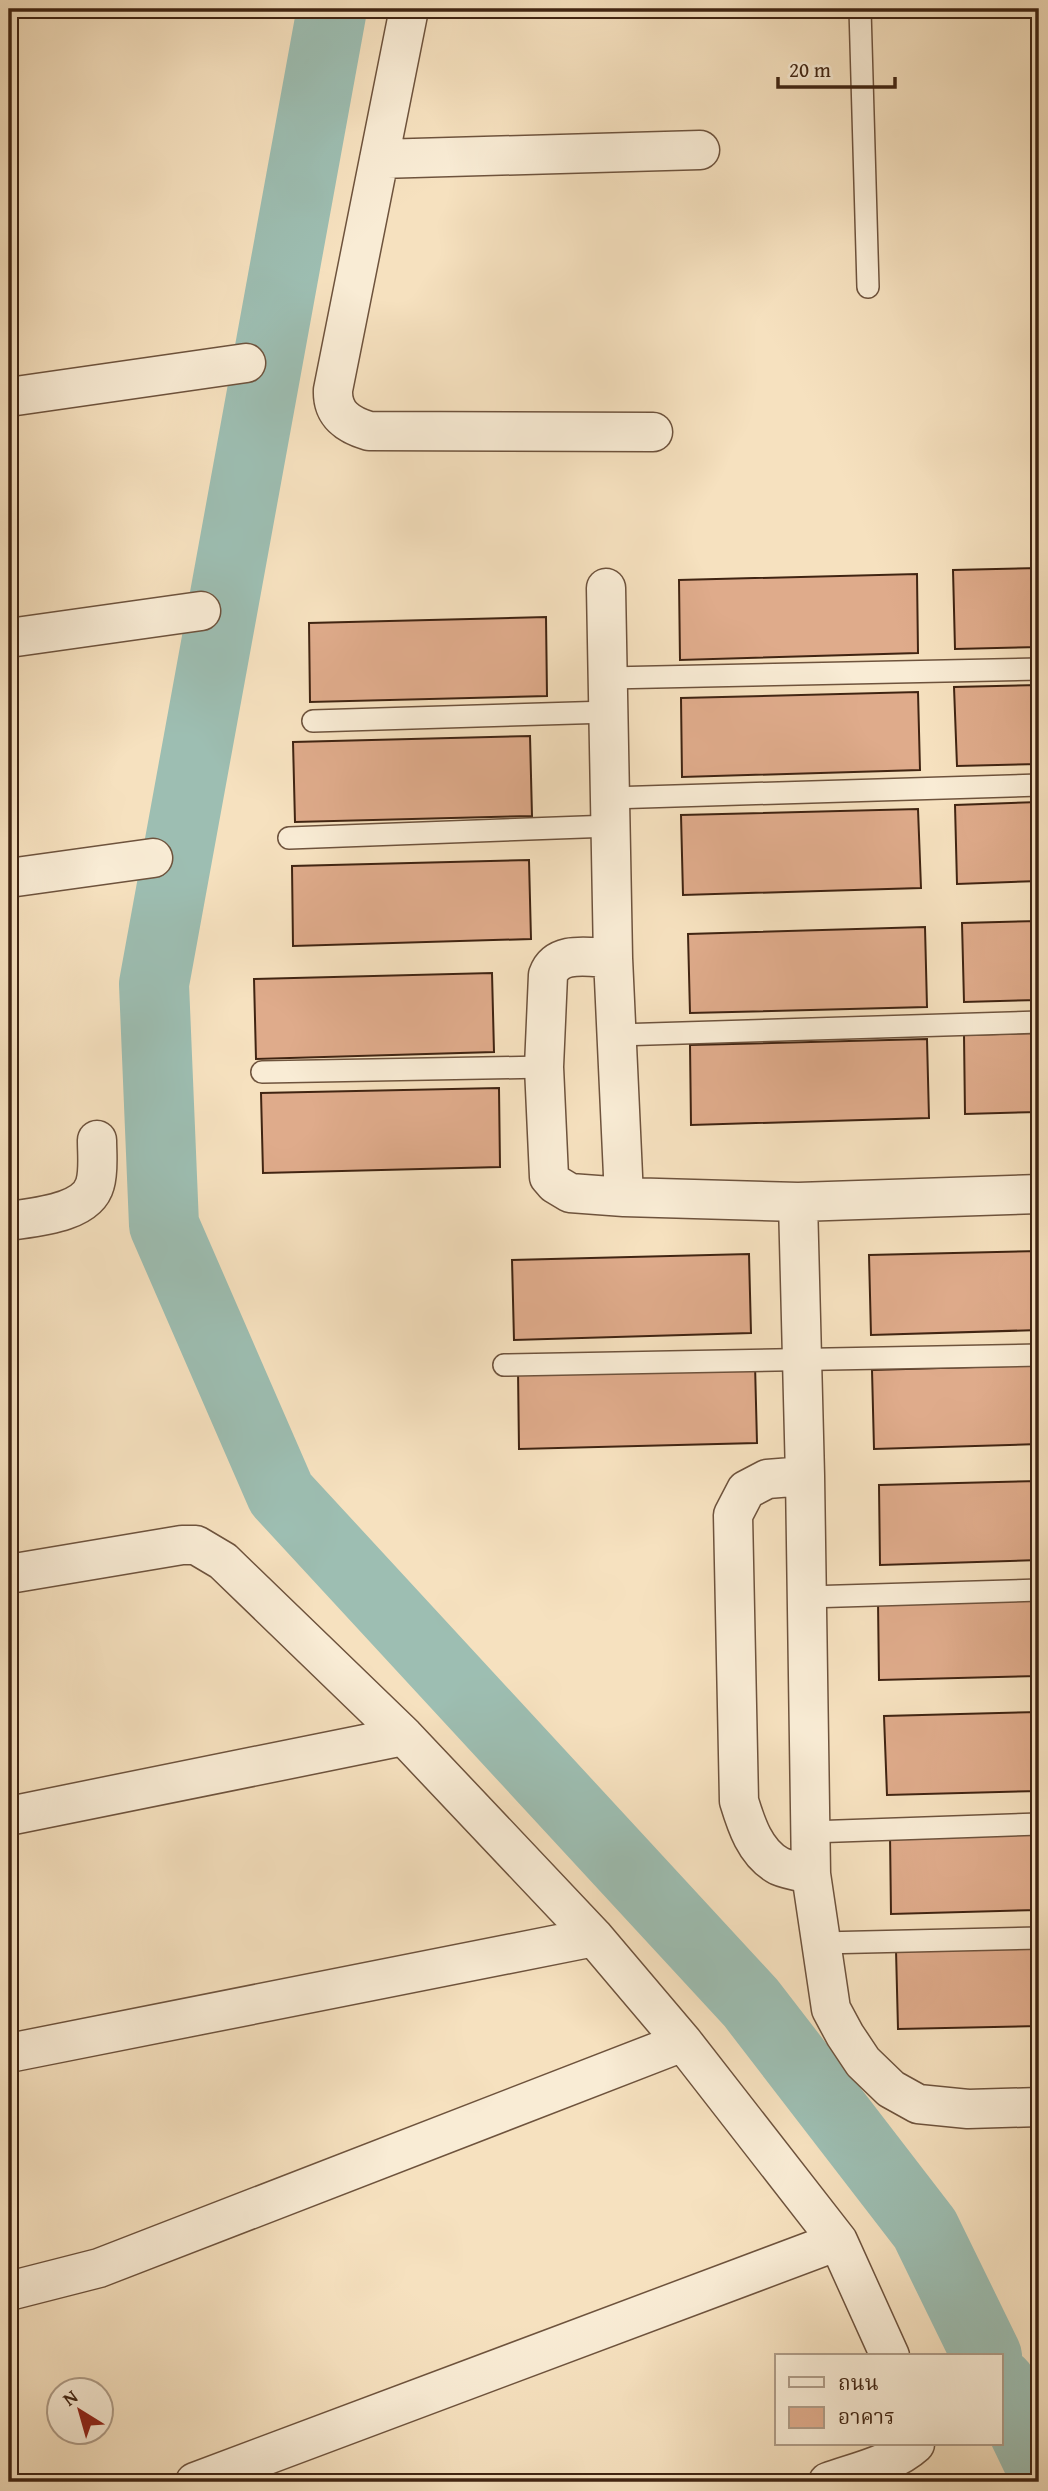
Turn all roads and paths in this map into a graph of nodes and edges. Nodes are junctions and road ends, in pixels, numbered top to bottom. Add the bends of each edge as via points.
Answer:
1 (409, 9) edge
2 (860, 9) edge
3 (700, 150) dead end
4 (379, 159) junction
5 (868, 287) dead end
6 (247, 363) dead end
7 (9, 397) edge
8 (653, 432) dead end
9 (606, 588) dead end
10 (201, 611) dead end
11 (9, 638) edge
12 (1039, 669) edge
13 (608, 695) junction
14 (313, 720) dead end
15 (1039, 785) edge
16 (610, 812) junction
17 (289, 838) dead end
18 (153, 858) dead end
19 (9, 878) edge
20 (613, 958) junction
21 (1039, 1022) edge
22 (617, 1035) junction
23 (544, 1067) junction
24 (262, 1072) dead end
25 (97, 1140) dead end
26 (1039, 1194) edge
27 (624, 1197) junction
28 (798, 1202) junction
29 (9, 1221) edge
30 (1039, 1354) edge
31 (802, 1360) junction
32 (504, 1365) dead end
33 (805, 1476) junction
34 (9, 1574) edge
35 (1039, 1590) edge
36 (807, 1597) junction
37 (404, 1736) junction
38 (9, 1816) edge
39 (1039, 1824) edge
40 (810, 1832) junction
41 (811, 1874) junction
42 (594, 1937) junction
43 (1039, 1938) edge
44 (821, 1943) junction
45 (682, 2042) junction
46 (9, 2053) edge
47 (1039, 2107) edge
48 (838, 2241) junction
49 (9, 2291) edge
50 (889, 2354) edge
51 (913, 2446) edge
52 (195, 2482) edge
53 (828, 2482) edge

1 - 4 street
2 - 5 lane
3 - 4 street
4 - 8 street via 333,390 332,400 340,416 369,431
6 - 7 street
9 - 13 street
10 - 11 street
12 - 13 lane
13 - 14 lane
13 - 16 street
15 - 16 lane
16 - 17 lane
16 - 20 street
18 - 19 street
20 - 22 street
20 - 23 street via 565,957 551,967
21 - 22 lane
22 - 27 street
23 - 24 lane
23 - 27 street via 549,1177 570,1193
25 - 29 street via 95,1186 82,1202 58,1214
26 - 28 street
27 - 28 street
28 - 31 street
30 - 31 lane
31 - 32 lane
31 - 33 street
33 - 36 street
33 - 41 street via 767,1479 746,1490 733,1515 733,1529 739,1801 747,1828 763,1853 779,1866
34 - 37 street via 196,1545 223,1561
35 - 36 lane
36 - 40 street
37 - 38 street
37 - 42 street
39 - 40 lane
40 - 41 street
41 - 44 street
42 - 45 street
42 - 46 street
43 - 44 lane
44 - 47 street via 831,2009 863,2062 891,2089 918,2104 968,2109
45 - 48 street
45 - 49 street via 99,2267
48 - 50 street
48 - 52 street
51 - 53 street

